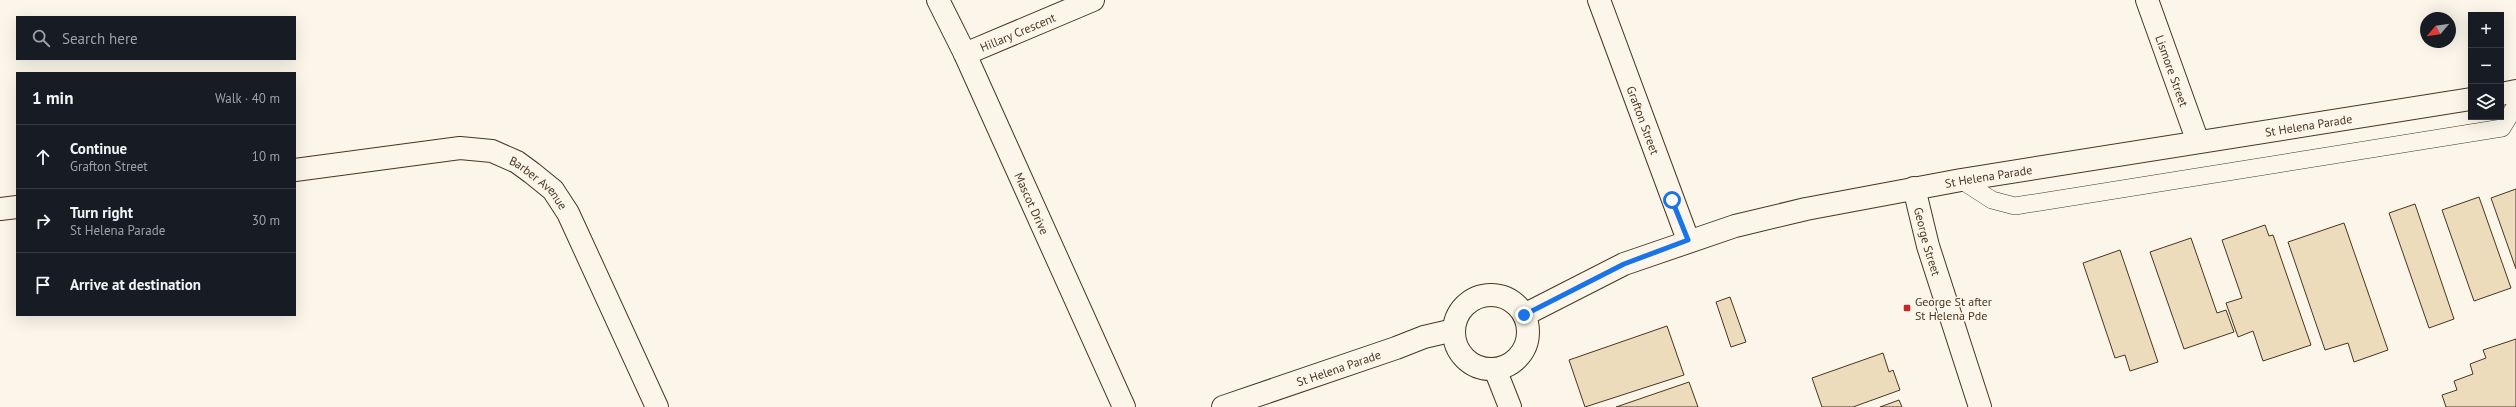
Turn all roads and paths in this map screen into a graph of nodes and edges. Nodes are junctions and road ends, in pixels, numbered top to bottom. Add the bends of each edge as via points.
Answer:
1 (938, 0) edge
2 (1093, 0) edge
3 (1599, 0) edge
4 (2147, 0) edge
5 (965, 54) junction
6 (2516, 92) edge
7 (2504, 94) edge
8 (2468, 99) edge
9 (2516, 105) edge
10 (2198, 142) junction
11 (296, 170) edge
12 (1961, 180) junction
13 (1914, 188) junction
14 (16, 207) edge
15 (0, 209) edge
16 (1688, 240) junction
17 (1524, 315) junction
18 (1454, 330) junction
19 (1495, 369) junction
20 (658, 407) edge
21 (1124, 407) edge
22 (1223, 407) edge
23 (1510, 407) edge
24 (1980, 407) edge

1 - 5 street, Mascot Drive
2 - 5 street, Hillary Crescent
3 - 16 street, Grafton Street
4 - 10 street, Lismore Street
5 - 21 street, Mascot Drive
6 - 7 street
8 - 10 street, St Helena Parade
9 - 12 lane via 2502,128 2015,206 1992,200
10 - 12 street, St Helena Parade
11 - 20 street, Barber Avenue via 460,148 492,151 517,162 553,190 568,213
12 - 13 street, St Helena Parade
13 - 16 street, St Helena Parade via 1756,221
13 - 24 street, George Street via 1928,246
14 - 15 street
16 - 17 street, St Helena Parade via 1624,264
17 - 18 street via 1507,299 1495,295 1483,296 1462,308 1456,318
17 - 19 street via 1527,339 1524,350 1507,365
18 - 19 street via 1461,355 1483,368
18 - 22 street, St Helena Parade via 1424,336
19 - 23 street

